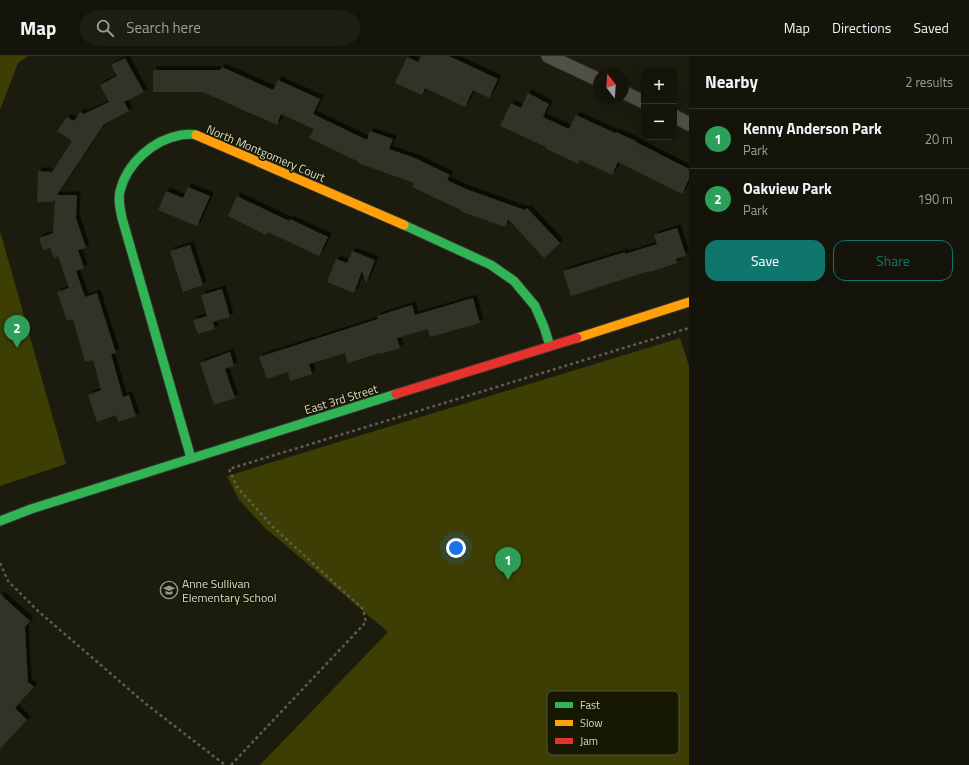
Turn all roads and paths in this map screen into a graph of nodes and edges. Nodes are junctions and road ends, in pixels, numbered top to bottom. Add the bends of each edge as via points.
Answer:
1 (548, 56) edge
2 (593, 77) edge
3 (629, 95) edge
4 (641, 101) edge
5 (677, 118) edge
6 (689, 124) edge
7 (689, 302) edge
8 (689, 328) edge
9 (550, 346) junction
10 (191, 458) junction
11 (0, 521) edge
12 (0, 563) edge
13 (225, 765) edge
14 (231, 765) edge

1 - 2 street
3 - 4 street
5 - 6 street
7 - 9 street, East 3rd Street
8 - 14 path via 229,469 237,487 272,526 363,609 366,622
9 - 10 street, East 3rd Street
9 - 10 street, North Montgomery Court via 535,306 514,280 491,265 193,134 178,135 163,140 138,158 121,186 119,200
10 - 11 street, East 3rd Street
12 - 13 path via 8,581 38,611 146,704

